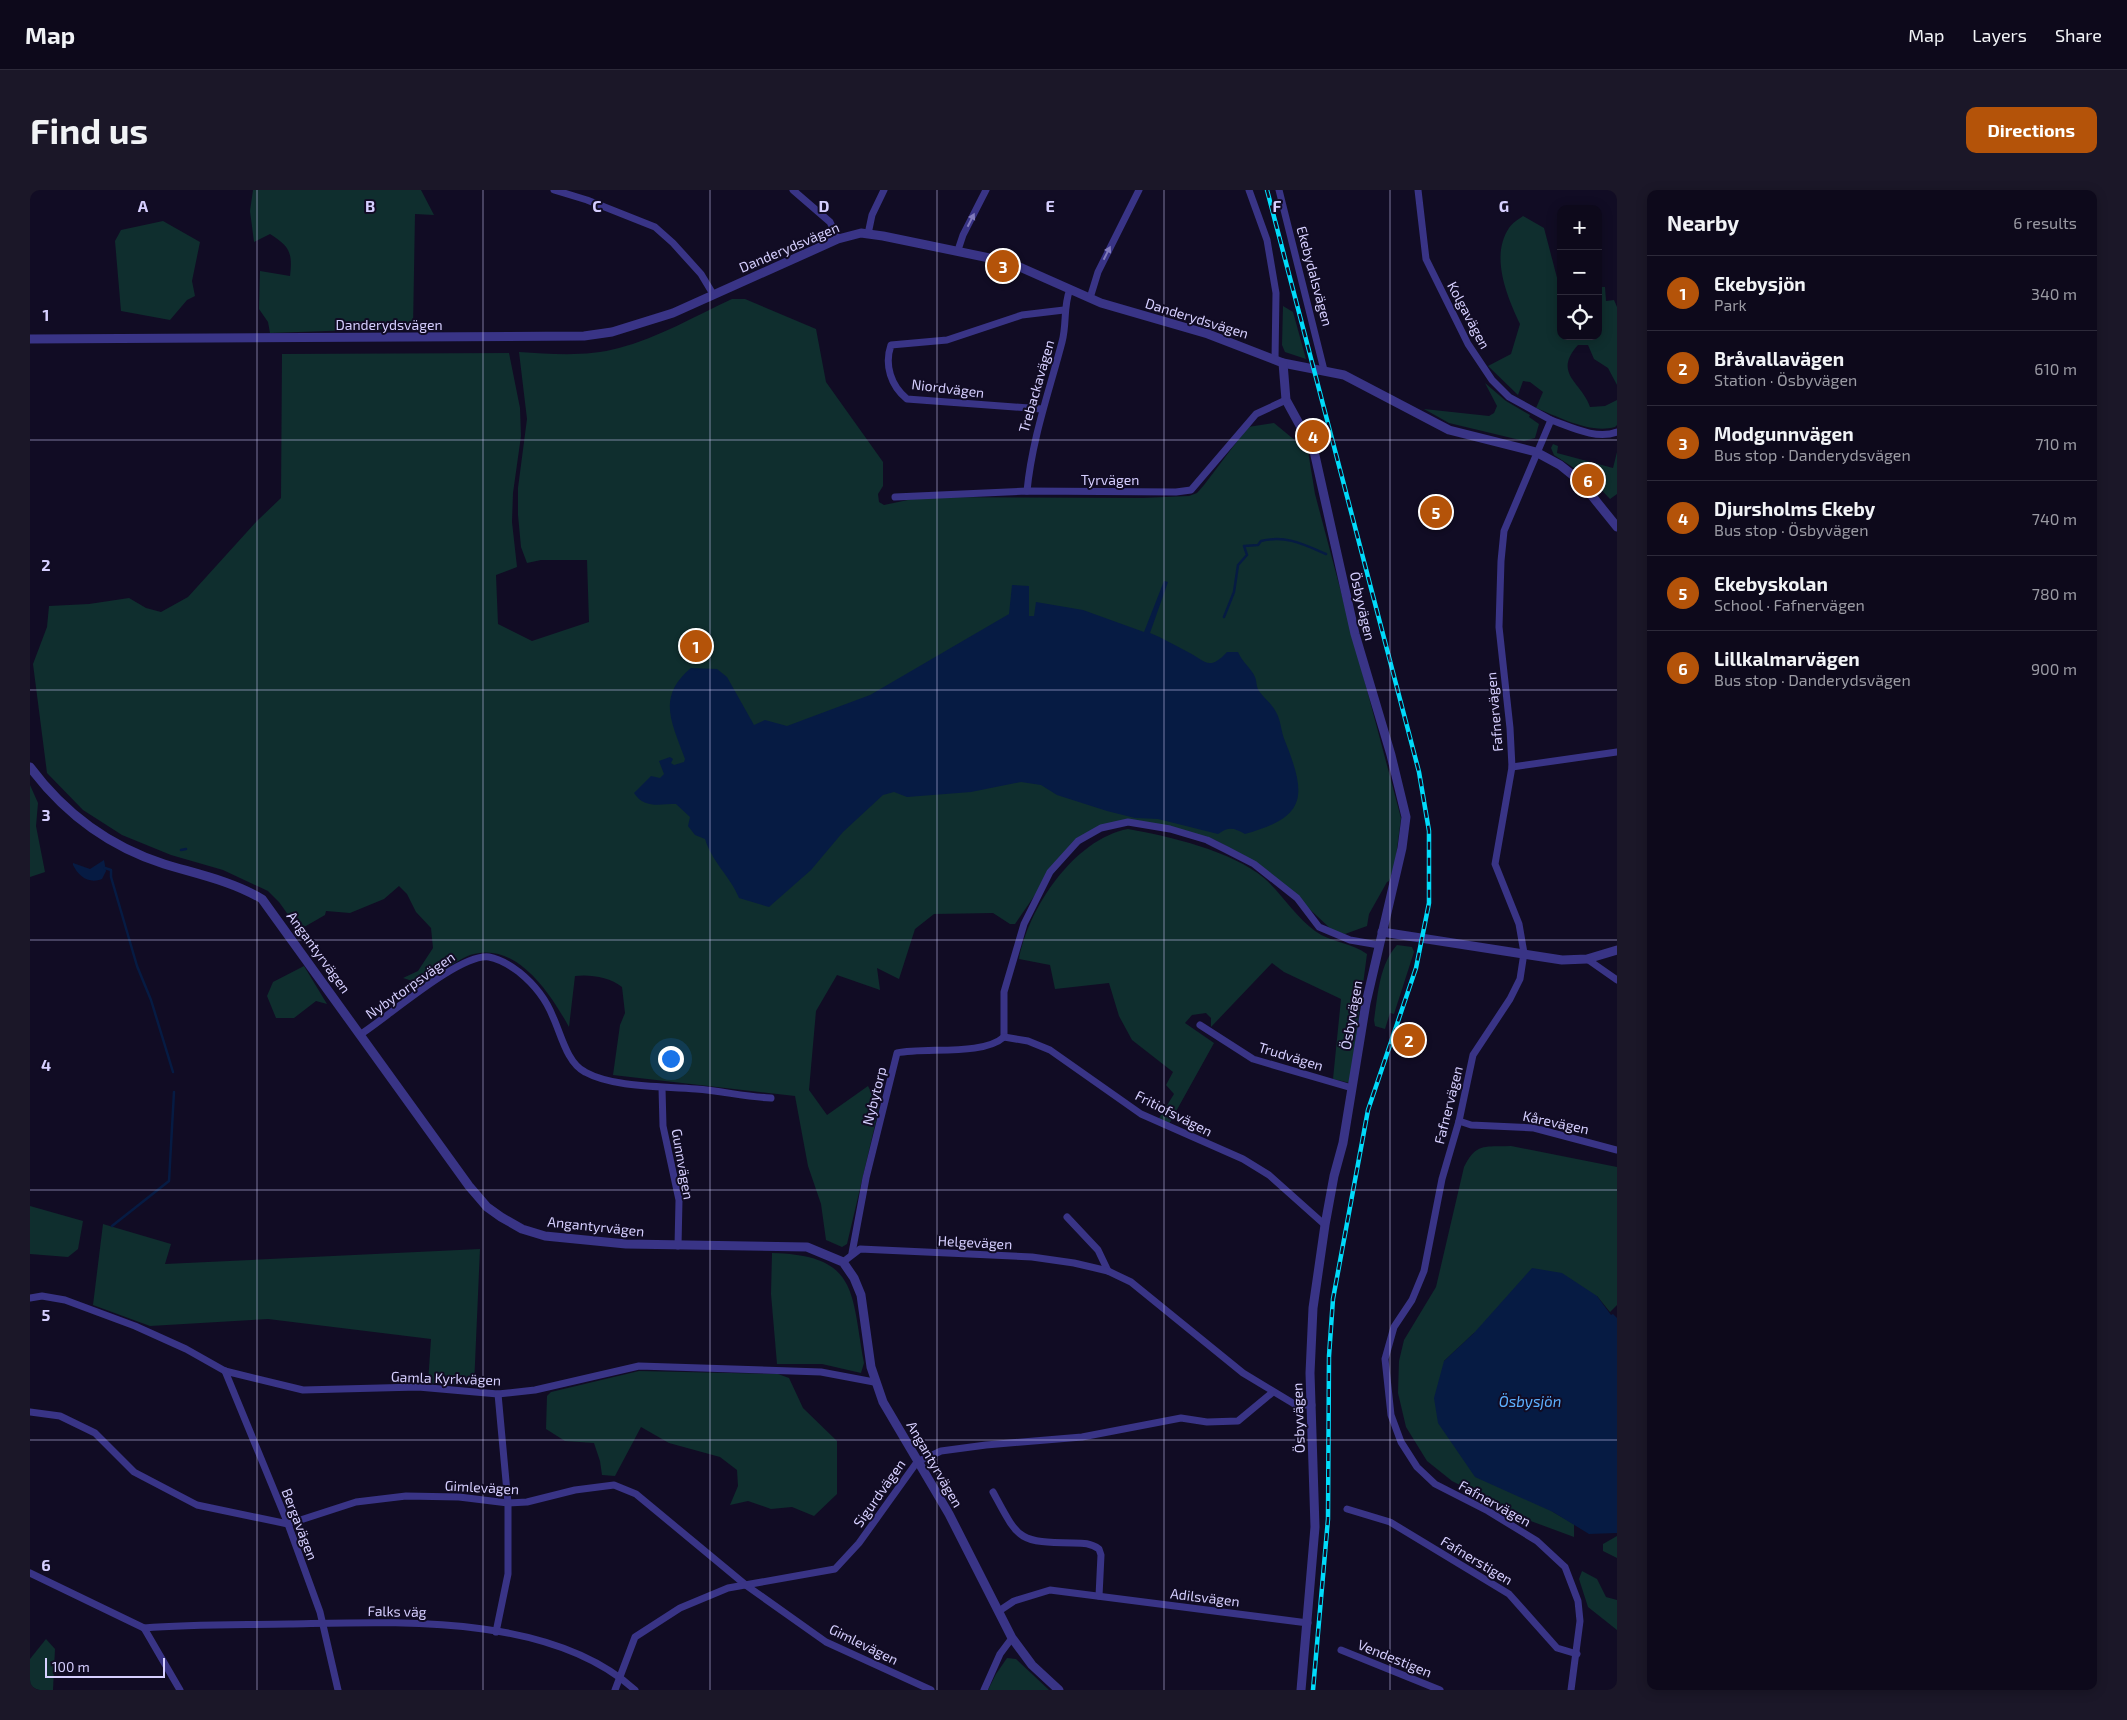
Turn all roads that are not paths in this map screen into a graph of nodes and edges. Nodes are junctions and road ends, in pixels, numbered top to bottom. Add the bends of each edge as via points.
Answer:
1 (554, 190) edge
2 (793, 190) edge
3 (884, 190) edge
4 (986, 190) edge
5 (1139, 190) edge
6 (1249, 190) edge
7 (1279, 190) edge
8 (1418, 190) edge
9 (868, 234) junction
10 (838, 239) junction
11 (958, 250) junction
12 (1070, 289) junction
13 (713, 294) junction
14 (1090, 298) junction
15 (1064, 310) junction
16 (30, 339) edge
17 (1279, 361) junction
18 (1324, 370) junction
19 (1286, 400) junction
20 (1042, 409) junction
21 (1551, 420) junction
22 (1617, 432) edge
23 (1536, 452) junction
24 (1027, 491) junction
25 (895, 497) dead end
26 (1617, 527) edge
27 (1617, 752) edge
28 (30, 767) edge
29 (1512, 767) junction
30 (1382, 932) junction
31 (1379, 945) junction
32 (1617, 950) edge
33 (1524, 953) junction
34 (1587, 959) junction
35 (1617, 980) edge
36 (1200, 1025) dead end
37 (361, 1034) junction
38 (1004, 1037) junction
39 (662, 1088) junction
40 (1352, 1088) junction
41 (771, 1098) dead end
42 (1458, 1121) junction
43 (1617, 1150) edge
44 (1067, 1217) dead end
45 (1325, 1225) junction
46 (678, 1246) junction
47 (852, 1253) junction
48 (843, 1262) junction
49 (1108, 1271) junction
50 (30, 1298) edge
51 (225, 1371) junction
52 (874, 1382) junction
53 (1273, 1392) junction
54 (498, 1394) junction
55 (1312, 1405) junction
56 (30, 1412) edge
57 (917, 1462) junction
58 (993, 1492) dead end
59 (508, 1503) junction
60 (1347, 1509) dead end
61 (288, 1524) junction
62 (30, 1574) edge
63 (747, 1586) junction
64 (1098, 1596) junction
65 (999, 1611) junction
66 (323, 1623) junction
67 (1308, 1623) junction
68 (144, 1628) junction
69 (496, 1632) junction
70 (1012, 1638) junction
71 (1340, 1650) dead end
72 (1577, 1654) junction
73 (621, 1677) junction
74 (180, 1690) edge
75 (338, 1690) edge
76 (616, 1690) edge
77 (635, 1690) edge
78 (931, 1690) edge
79 (984, 1690) edge
80 (1059, 1690) edge
81 (1301, 1690) edge
82 (1440, 1690) edge
83 (1571, 1690) edge

1 - 13 street via 655,227 674,243
2 - 10 street via 830,222
3 - 9 street via 872,215
11 -> 4 street
14 -> 5 street via 1098,272
6 - 17 street via 1267,240 1276,293
7 - 18 street, Ekebydalsvägen
8 - 21 street, Kolgavägen via 1426,259 1468,344 1492,380 1509,397
9 - 10 street, Danderydsvägen
9 - 11 street, Danderydsvägen
10 - 13 street, Danderydsvägen
11 - 12 street, Danderydsvägen via 1022,268
12 - 14 street, Danderydsvägen
12 - 15 street, Trebackavägen
13 - 16 street, Danderydsvägen via 641,324 584,336
14 - 17 street, Danderydsvägen via 1208,334
15 - 20 street, Trebackavägen via 1063,339
15 - 20 street, Niordvägen via 1022,315 947,340 891,345 887,356 895,385 908,399
17 - 18 street, Danderydsvägen
17 - 19 street, Ösbyvägen
18 - 23 street, Danderydsvägen via 1353,379 1450,430
19 - 24 street, Tyrvägen via 1256,414 1191,490
19 - 30 street, Ösbyvägen via 1314,451 1355,634 1406,817
20 - 24 street, Trebackavägen via 1033,444
21 - 22 street, Kolgavägen via 1596,434
21 - 23 street, Fafnervägen
23 - 26 street, Danderydsvägen via 1580,481
23 - 29 street, Fafnervägen via 1504,531 1501,561 1498,627
24 - 25 street, Tyrvägen
27 - 29 street
28 - 37 street, Angantyrvägen via 66,809 116,845 262,899
29 - 33 street, Fafnervägen via 1495,864 1519,924
30 - 31 street, Ösbyvägen
30 - 33 street
31 - 38 street via 1350,940 1319,927 1297,898 1254,864 1207,840 1170,829 1128,822 1101,828 1078,841 1050,872 1024,924 1004,992
31 - 40 street, Ösbyvägen
32 - 34 street
33 - 34 street via 1562,960
33 - 42 street, Fafnervägen via 1520,979 1473,1056
34 - 35 street
36 - 40 street, Trudvägen via 1253,1059
37 - 39 street, Nybytorpsvägen via 468,960 488,957 516,970 541,994 569,1054 583,1072 604,1080
37 - 46 street, Angantyrvägen via 469,1186 500,1217 545,1236
38 - 45 street, Fritiofsvägen via 1028,1041 1050,1050 1141,1114 1243,1159 1269,1175
38 - 47 street, Nybytorp via 996,1044 978,1047 897,1053 866,1178
39 - 41 street, Nybytorpsvägen via 694,1088
39 - 46 street, Gunnvägen via 663,1126 678,1200
40 - 45 street, Ösbyvägen
42 - 43 street, Kårevägen via 1471,1125 1534,1128
42 - 72 street, Fafnervägen via 1442,1180 1424,1271 1386,1348 1384,1358 1391,1415 1401,1442 1417,1467 1435,1484 1537,1541 1565,1566 1578,1600
44 - 49 street via 1098,1250
45 - 55 street, Ösbyvägen via 1313,1308
46 - 48 street, Angantyrvägen via 807,1247
47 - 48 street
47 - 49 street, Helgevägen via 860,1249 1032,1257
48 - 52 street, Angantyrvägen via 860,1295
49 - 53 street, Helgevägen via 1131,1282 1243,1373
50 - 51 street, Gamla Kyrkvägen via 42,1296 65,1300 135,1326
51 - 54 street, Gamla Kyrkvägen via 303,1390 418,1387
51 - 61 street, Bergavägen
52 - 54 street, Gamla Kyrkvägen via 821,1372 639,1366 535,1390
52 - 57 street, Angantyrvägen
53 - 55 street, Helgevägen via 1296,1405
53 - 57 street, Sigurdvägen via 1238,1421 1207,1422 1181,1418 1082,1437 986,1444 941,1451
54 - 59 street
55 - 67 street, Ösbyvägen via 1315,1527
56 - 61 street, Gimlevägen via 60,1416 95,1433 134,1472 197,1505
57 - 63 street, Sigurdvägen via 859,1543 835,1569
57 - 65 street, Angantyrvägen via 949,1514
58 - 64 street via 1011,1524 1026,1540 1085,1543 1099,1548
59 - 61 street, Gimlevägen via 459,1497 406,1496 356,1502
59 - 63 street, Gimlevägen via 614,1485 636,1494
59 - 69 street via 508,1574
60 - 72 street, Fafnerstigen via 1390,1522 1509,1594 1557,1648
61 - 66 street, Bergavägen
62 - 68 street
63 - 73 street, Sigurdvägen via 728,1588 680,1608 635,1637
63 - 78 street, Gimlevägen via 826,1642
64 - 65 street, Adilsvägen via 1050,1590 1014,1602
64 - 67 street, Adilsvägen
65 - 70 street, Angantyrvägen
66 - 68 street, Falks väg
66 - 69 street, Falks väg via 419,1622
66 - 75 street, Bergavägen
67 - 81 street, Ösbyvägen
68 - 74 street
69 - 73 street, Falks väg via 574,1650
70 - 79 street via 1000,1654
70 - 80 street, Angantyrvägen via 1032,1665
71 - 82 street, Vendestigen
72 - 83 street, Fafnervägen
73 - 76 street, Sigurdvägen
73 - 77 street, Falks väg

